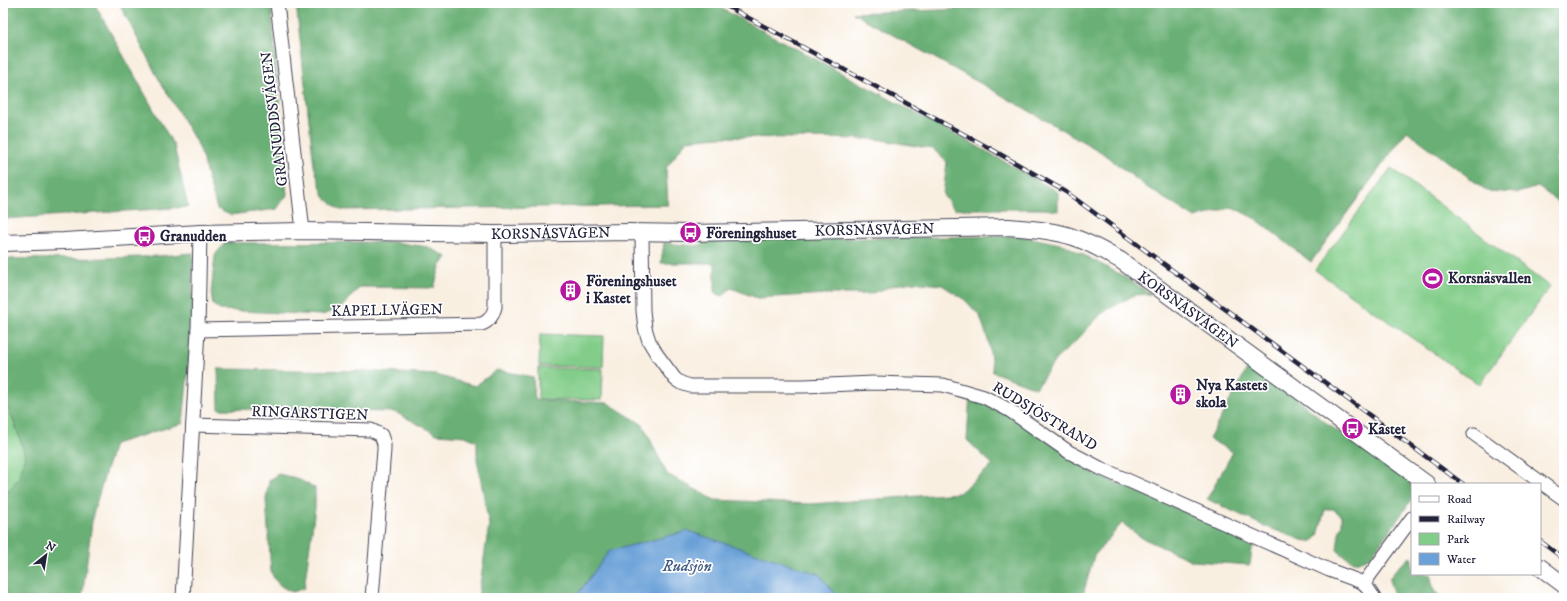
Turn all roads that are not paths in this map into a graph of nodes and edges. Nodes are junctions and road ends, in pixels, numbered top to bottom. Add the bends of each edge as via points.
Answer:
1 (277, 3) edge
2 (303, 231) junction
3 (642, 232) junction
4 (200, 233) junction
5 (495, 234) junction
6 (3, 243) edge
7 (198, 330) junction
8 (193, 425) junction
9 (1474, 434) dead end
10 (1426, 483) edge
11 (1564, 499) edge
12 (1411, 519) edge
13 (1541, 568) edge
14 (1364, 582) junction
15 (1564, 585) edge
16 (183, 598) edge
17 (372, 598) edge
18 (1374, 598) edge

1 - 2 street, GRANUDDSVÄGEN
2 - 4 street, KORSNÄSVÄGEN
2 - 5 street, KORSNÄSVÄGEN
3 - 5 street, KORSNÄSVÄGEN
3 - 10 street, KORSNÄSVÄGEN via 1008,227 1043,230 1073,237 1120,260
3 - 14 street, RUDSJÖSTRAND via 644,328 658,356 675,380 681,383 690,386 882,383 942,385 967,392 984,397 1009,410 1069,452 1100,468 1329,570
4 - 6 street, KORSNÄSVÄGEN via 64,242
4 - 7 street
5 - 7 street, KAPELLVÄGEN via 495,307 487,322 482,324
7 - 8 street
8 - 16 street
8 - 17 street, RINGARSTIGEN via 371,430 380,435 384,450
9 - 11 street
12 - 14 street
13 - 15 street
14 - 18 street

